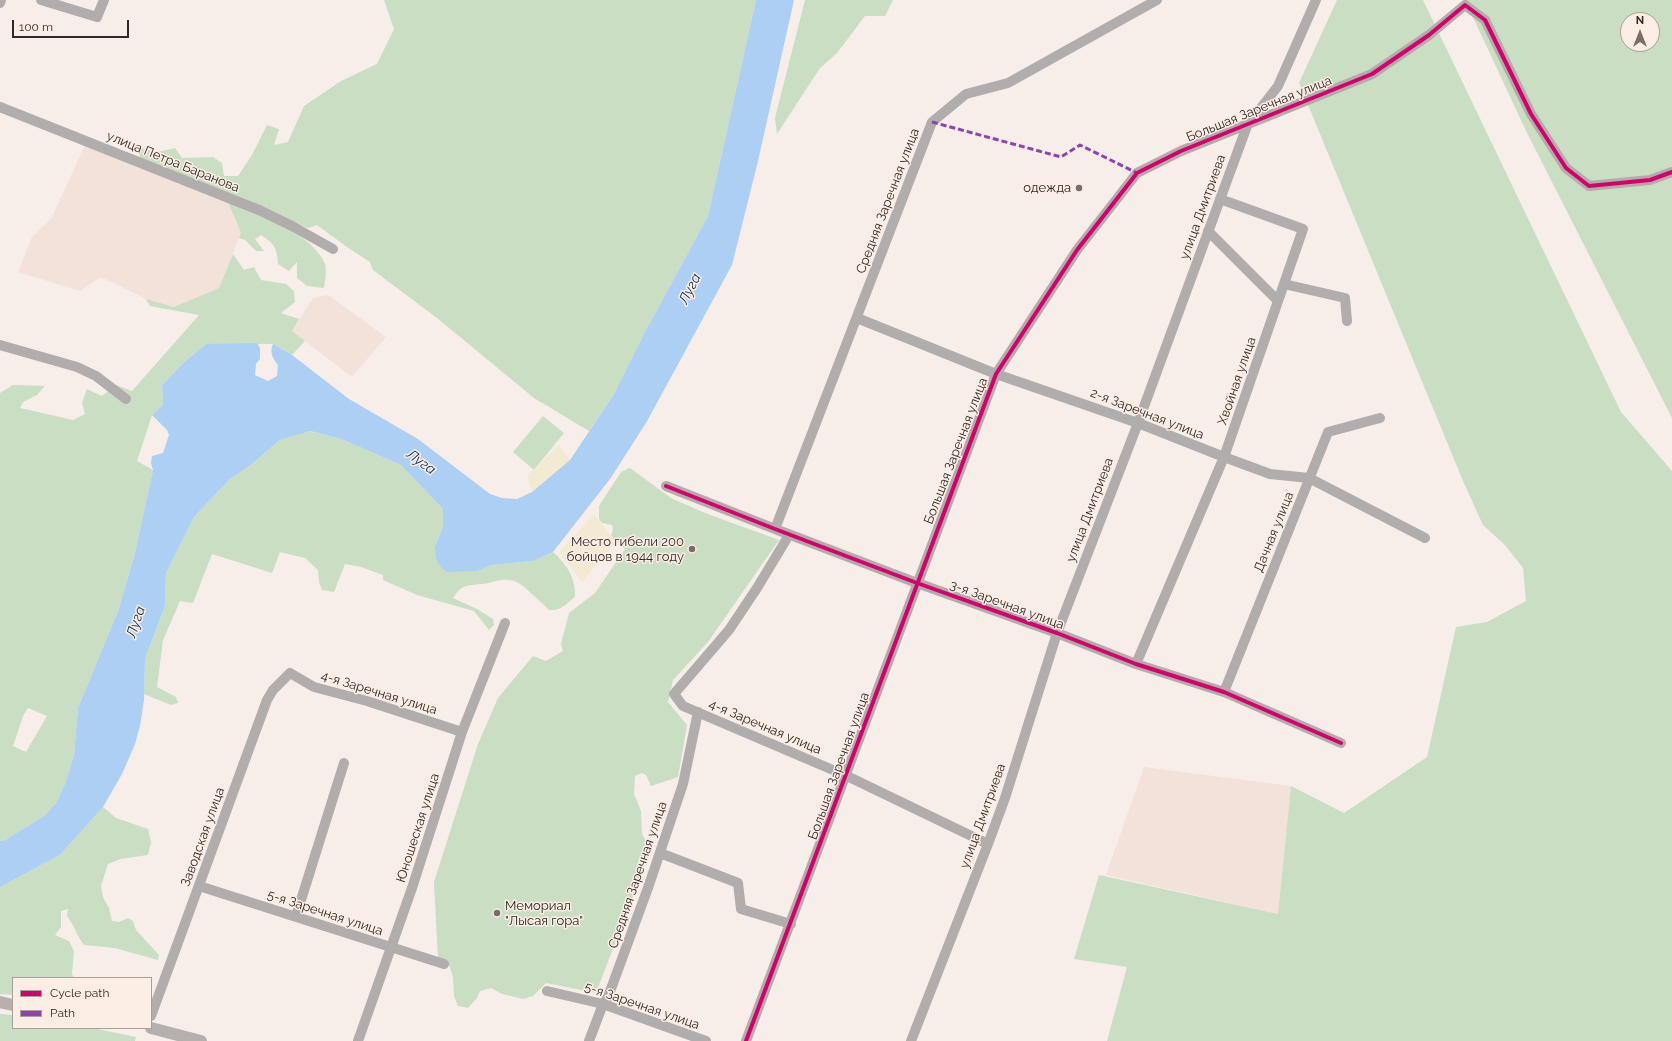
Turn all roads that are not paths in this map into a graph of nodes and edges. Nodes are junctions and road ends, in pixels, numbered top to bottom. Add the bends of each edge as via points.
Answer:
1 (1, 0) edge
2 (41, 0) edge
3 (104, 0) edge
4 (1157, 0) edge
5 (1316, 0) edge
6 (0, 3) edge
7 (0, 107) edge
8 (1247, 126) junction
9 (1672, 172) edge
10 (1220, 199) junction
11 (1208, 231) junction
12 (333, 249) dead end
13 (1284, 284) junction
14 (1278, 301) junction
15 (857, 318) junction
16 (1347, 321) dead end
17 (0, 345) edge
18 (996, 374) junction
19 (126, 399) dead end
20 (1380, 418) dead end
21 (1138, 423) junction
22 (1224, 457) junction
23 (1309, 478) junction
24 (666, 486) dead end
25 (775, 529) junction
26 (789, 535) junction
27 (1425, 538) dead end
28 (917, 583) junction
29 (504, 623) dead end
30 (1057, 633) junction
31 (1136, 664) junction
32 (290, 673) joint
33 (1224, 692) junction
34 (698, 712) junction
35 (462, 732) junction
36 (1341, 743) dead end
37 (344, 763) dead end
38 (846, 776) junction
39 (988, 844) junction
40 (660, 853) junction
41 (199, 886) junction
42 (296, 916) junction
43 (791, 924) junction
44 (391, 948) junction
45 (444, 964) dead end
46 (547, 990) dead end
47 (0, 1002) edge
48 (12, 1004) edge
49 (603, 1004) junction
50 (152, 1013) edge
51 (152, 1028) edge
52 (201, 1041) edge
53 (358, 1041) edge
54 (589, 1041) edge
55 (706, 1041) edge
56 (746, 1041) edge
57 (911, 1041) edge

1 - 6 street
2 - 3 street via 97,18
4 - 15 street, Средняя Заречная улица via 1008,83 966,94 932,122
5 - 8 street, улица Дмитриева via 1278,86
7 - 12 street, улица Петра Баранова via 259,210
8 - 9 street, Большая Заречная улица via 1372,74 1429,35 1465,5 1485,20 1531,114 1566,168 1589,186 1650,180
8 - 10 street, улица Дмитриева
8 - 18 street, Большая Заречная улица via 1181,152 1137,173 1077,250
10 - 11 street, улица Дмитриева
10 - 13 street, Хвойная улица via 1303,229
11 - 14 street
11 - 21 street, улица Дмитриева
13 - 14 street, Хвойная улица
13 - 16 street via 1345,298
14 - 22 street, Хвойная улица
15 - 18 street, 2-я Заречная улица
15 - 25 street, Средняя Заречная улица
17 - 19 street via 77,367 96,376
18 - 21 street, 2-я Заречная улица
18 - 28 street, Большая Заречная улица
20 - 23 street, Дачная улица via 1328,432
21 - 22 street, 2-я Заречная улица
21 - 30 street, улица Дмитриева
22 - 23 street, 2-я Заречная улица via 1270,474
22 - 31 street, Хвойная улица
23 - 27 street, 2-я Заречная улица
23 - 33 street, Дачная улица
24 - 25 street, 3-я Заречная улица
25 - 26 street, 3-я Заречная улица
26 - 28 street, 3-я Заречная улица
26 - 34 street, 4-я Заречная улица via 729,630 674,694 684,706
28 - 30 street, 3-я Заречная улица
28 - 38 street, Большая Заречная улица
29 - 35 street, Юношеская улица
30 - 31 street, 3-я Заречная улица
30 - 39 street, улица Дмитриева
31 - 33 street, 3-я Заречная улица
32 - 35 street, 4-я Заречная улица via 314,687 367,701
32 - 41 street, Заводская улица via 267,700
33 - 36 street, 3-я Заречная улица
34 - 38 street, 4-я Заречная улица
34 - 40 street, Средняя Заречная улица via 683,784
35 - 44 street, Юношеская улица
37 - 42 street
38 - 39 street, 4-я Заречная улица
38 - 43 street, Большая Заречная улица
39 - 57 street, улица Дмитриева
40 - 43 street via 738,883 741,909
40 - 49 street, Средняя Заречная улица via 611,990
41 - 42 street, 5-я Заречная улица
41 - 50 street, Заводская улица
42 - 44 street, 5-я Заречная улица
43 - 56 street, Большая Заречная улица
44 - 45 street, 5-я Заречная улица
44 - 53 street, Юношеская улица
46 - 49 street, 5-я Заречная улица
47 - 48 main road
49 - 54 street, Средняя Заречная улица
49 - 55 street, 5-я Заречная улица
51 - 52 main road

